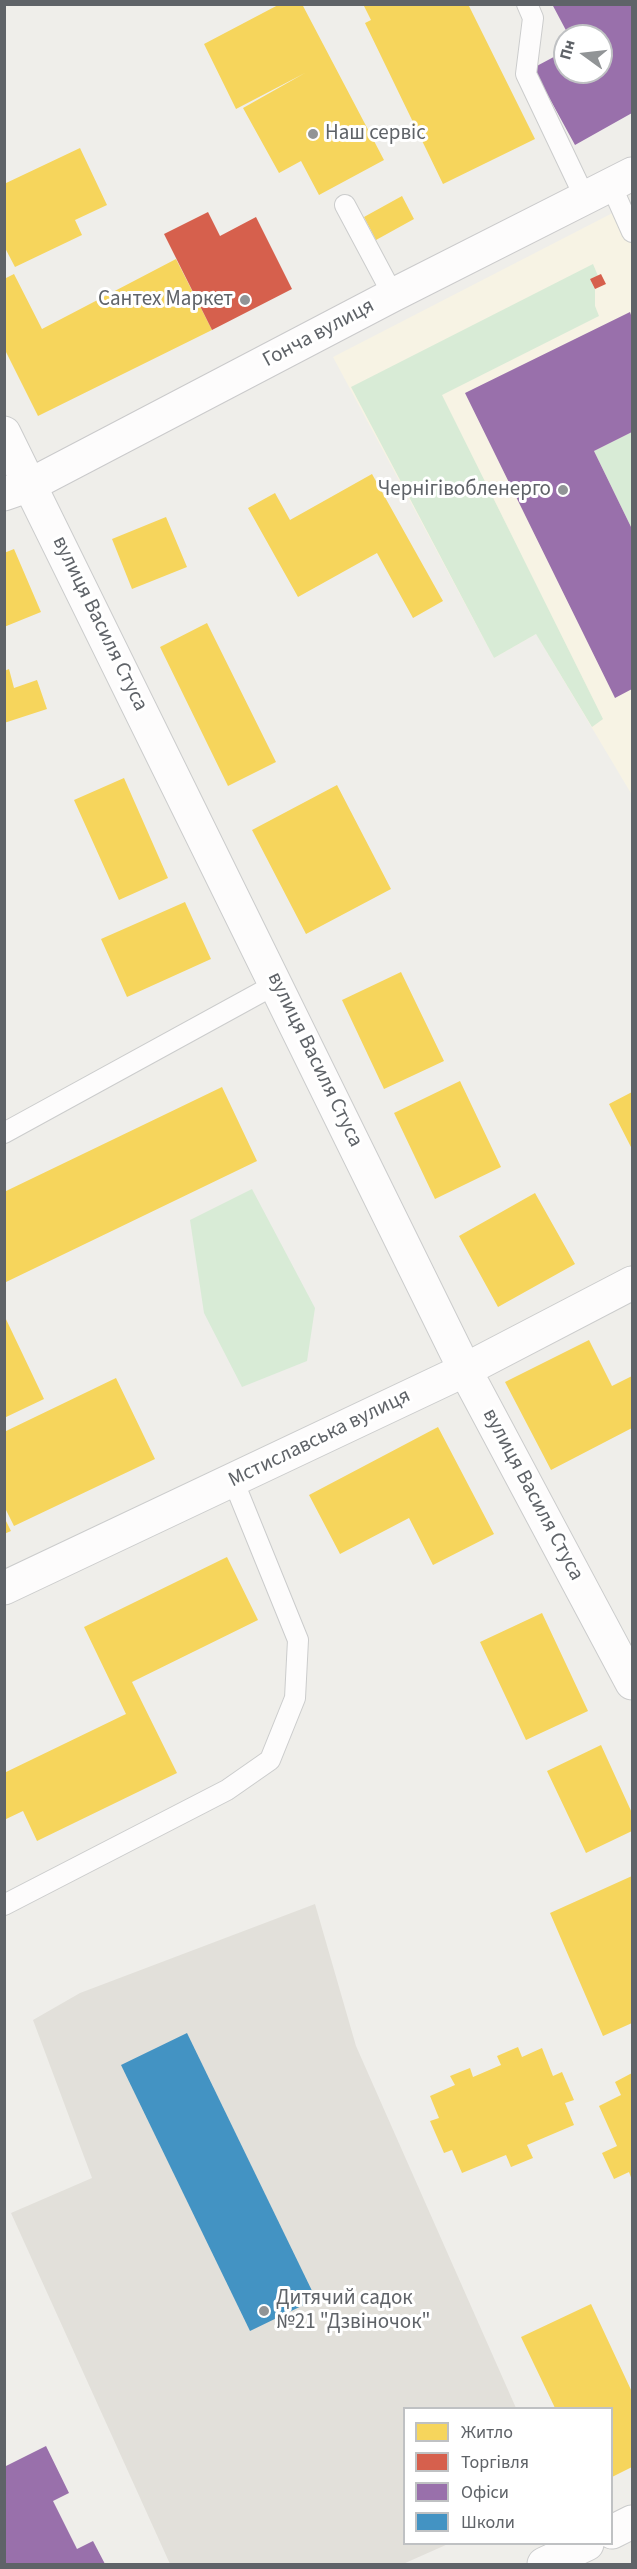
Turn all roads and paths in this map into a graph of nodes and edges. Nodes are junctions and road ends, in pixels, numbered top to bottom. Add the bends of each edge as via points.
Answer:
1 (527, 4) edge
2 (610, 186) edge
3 (345, 205) dead end
4 (633, 232) edge
5 (393, 295) junction
6 (4, 433) edge
7 (17, 489) edge
8 (276, 984) junction
9 (4, 1133) edge
10 (633, 1283) edge
11 (465, 1370) junction
12 (233, 1480) junction
13 (4, 1588) edge
14 (633, 1683) edge
15 (4, 1905) edge
16 (633, 2522) edge
17 (613, 2532) edge
18 (586, 2545) edge
19 (544, 2565) edge

1 - 2 lane via 533,18 526,74
2 - 4 lane
2 - 5 street, Гонча вулиця
3 - 5 lane
5 - 7 street, Гонча вулиця
6 - 7 street, вулиця Василя Стуса
7 - 8 street, вулиця Василя Стуса
8 - 9 lane
8 - 11 street, вулиця Василя Стуса
10 - 11 street, Мстиславська вулиця
11 - 12 street, Мстиславська вулиця
11 - 14 street, вулиця Василя Стуса
12 - 13 street, Мстиславська вулиця
12 - 15 lane via 298,1640 295,1698 270,1760 227,1790
16 - 17 street
18 - 19 street

